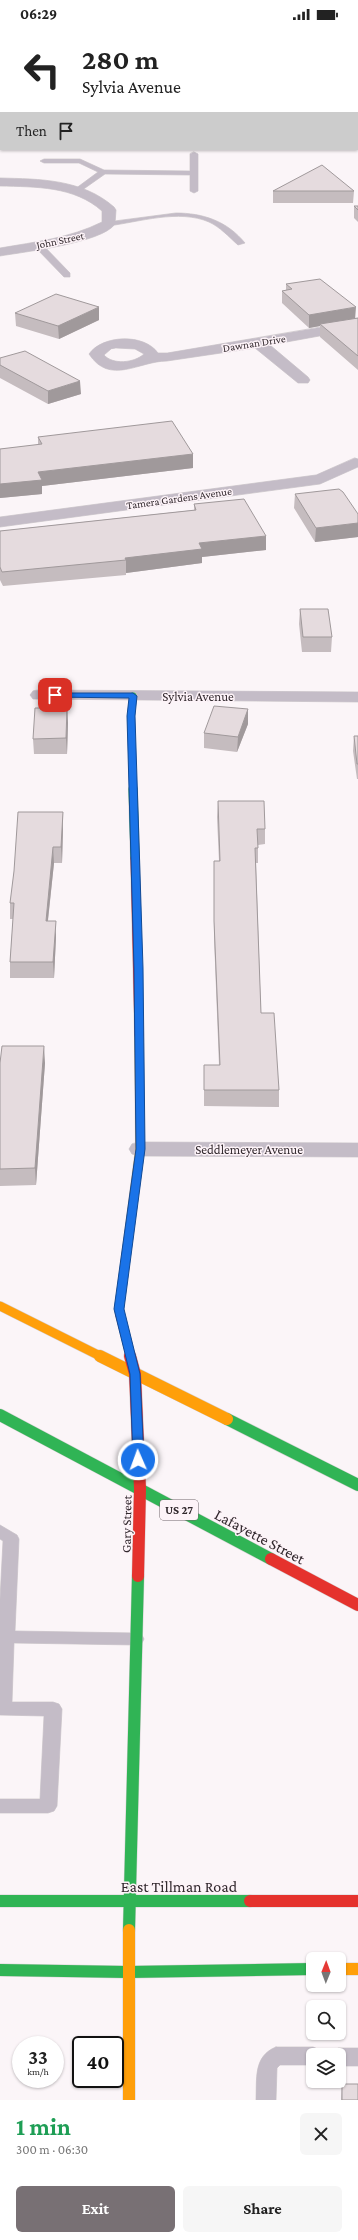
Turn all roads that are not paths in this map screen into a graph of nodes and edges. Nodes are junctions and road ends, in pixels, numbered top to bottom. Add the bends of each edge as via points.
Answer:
1 (194, 154) dead end
2 (44, 160) dead end
3 (103, 172) junction
4 (194, 173) junction
5 (0, 182) edge
6 (78, 191) junction
7 (194, 191) dead end
8 (108, 224) junction
9 (241, 243) dead end
10 (38, 245) junction
11 (0, 252) edge
12 (67, 275) dead end
13 (358, 325) edge
14 (258, 343) junction
15 (150, 357) dead end
16 (303, 380) dead end
17 (355, 463) dead end
18 (0, 522) edge
19 (39, 695) dead end
20 (133, 696) junction
21 (358, 697) edge
22 (140, 1149) junction
23 (358, 1150) edge
24 (0, 1306) edge
25 (135, 1374) junction
26 (0, 1416) edge
27 (358, 1485) edge
28 (140, 1489) junction
29 (0, 1531) edge
30 (358, 1605) edge
31 (6, 1637) junction
32 (136, 1639) junction
33 (1, 1708) edge
34 (0, 1806) edge
35 (129, 1900) junction
36 (0, 1901) edge
37 (358, 1901) edge
38 (306, 1969) edge
39 (346, 1969) edge
40 (358, 1969) edge
41 (0, 1970) edge
42 (128, 1972) junction
43 (306, 2056) edge
44 (346, 2057) edge
45 (358, 2057) edge
46 (129, 2100) edge
47 (266, 2100) edge

1 - 4 lane
2 - 3 lane via 80,161
3 - 4 lane
3 - 6 lane
4 - 7 lane
5 - 6 street via 46,185
6 - 8 street via 102,202 110,210
8 - 9 lane via 196,216 212,220
8 - 10 street, John Street via 70,240
10 - 11 street, John Street
10 - 12 lane
13 - 14 street, Dawnan Drive
14 - 15 street, Dawnan Drive via 167,357
14 - 16 street
17 - 18 street, Tamera Gardens Avenue via 320,479
19 - 20 street, Sylvia Avenue
20 - 21 street, Sylvia Avenue
20 - 22 main road, Gary Street via 131,716
22 - 23 street, Seddlemeyer Avenue
22 - 25 main road, Gary Street via 119,1309
24 - 25 main road
25 - 27 main road
25 - 28 main road, Gary Street
26 - 28 main road, Lafayette Street / US 27
28 - 30 main road, Lafayette Street / US 27
28 - 32 main road, Gary Street
29 - 31 lane via 11,1539
31 - 32 lane
31 - 33 lane
32 - 35 main road, Gary Street
33 - 34 lane via 53,1709 48,1806
35 - 36 main road, East Tillman Road
35 - 37 main road, East Tillman Road
35 - 42 main road, Gary Street
38 - 42 main road
39 - 40 main road
41 - 42 main road
42 - 46 main road, Gary Street
43 - 47 lane via 276,2056 267,2065
44 - 45 lane

